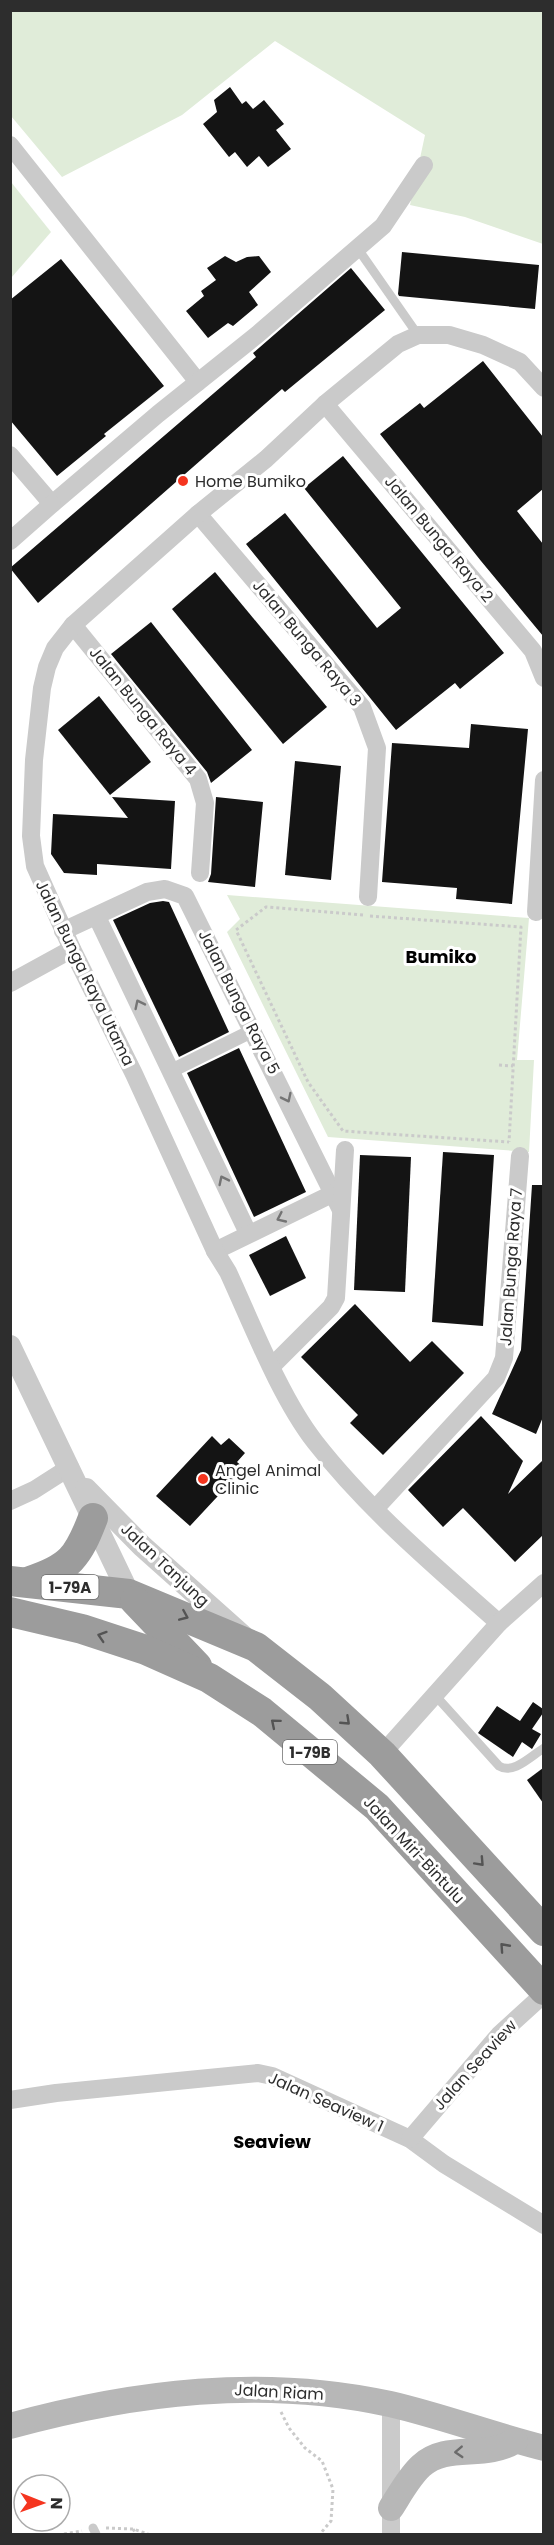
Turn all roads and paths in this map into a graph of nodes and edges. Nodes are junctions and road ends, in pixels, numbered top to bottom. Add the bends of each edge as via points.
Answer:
1 (10, 145) edge
2 (424, 165) dead end
3 (357, 249) junction
4 (418, 335) junction
5 (198, 382) junction
6 (543, 388) edge
7 (325, 405) junction
8 (10, 455) edge
9 (52, 504) junction
10 (198, 514) junction
11 (10, 541) edge
12 (73, 625) junction
13 (543, 678) edge
14 (543, 780) edge
15 (200, 873) dead end
16 (368, 897) dead end
17 (536, 912) dead end
18 (97, 917) junction
19 (63, 931) junction
20 (72, 950) junction
21 (10, 983) edge
22 (254, 1030) junction
23 (499, 1065) dead end
24 (513, 1066) junction
25 (171, 1071) junction
26 (514, 1149) junction
27 (345, 1150) dead end
28 (338, 1201) junction
29 (248, 1233) junction
30 (215, 1251) junction
31 (10, 1346) edge
32 (272, 1366) junction
33 (73, 1474) junction
34 (10, 1501) edge
35 (375, 1509) junction
36 (93, 1518) junction
37 (19, 1582) edge
38 (543, 1583) edge
39 (129, 1594) junction
40 (11, 1612) edge
41 (499, 1623) junction
42 (255, 1647) junction
43 (209, 1678) junction
44 (434, 1694) junction
45 (543, 1748) edge
46 (382, 1754) junction
47 (543, 1931) edge
48 (543, 1992) edge
49 (10, 2100) edge
50 (410, 2139) junction
51 (543, 2225) edge
52 (270, 2388) junction
53 (391, 2404) junction
54 (10, 2426) edge
55 (515, 2441) junction
56 (543, 2448) edge
57 (391, 2508) junction
58 (133, 2529) dead end
59 (136, 2535) edge
60 (320, 2535) edge
61 (391, 2535) edge

1 - 5 street
2 - 3 street via 391,216
3 - 4 lane
3 - 5 street
4 - 6 street, Jalan Bunga Raya Utama via 449,335 483,345 520,362
4 - 7 street, Jalan Bunga Raya Utama via 398,344
5 - 9 street
7 - 10 street, Jalan Bunga Raya Utama
7 - 13 street, Jalan Bunga Raya 2 via 533,651
8 - 9 street
9 - 11 street
10 - 12 street, Jalan Bunga Raya Utama
10 - 16 street, Jalan Bunga Raya 3 via 362,707 377,748
12 - 15 street, Jalan Bunga Raya 4 via 198,779 205,803
12 - 19 street, Jalan Bunga Raya Utama via 55,648 42,688 31,836 35,867
14 - 17 street
18 - 19 street, Jalan Bunga Raya 5
18 - 22 street, Jalan Bunga Raya 5 via 147,892 165,889 185,896
25 -> 18 street
19 - 20 street, Jalan Bunga Raya Utama
20 - 21 street
20 - 30 street, Jalan Bunga Raya Utama
22 - 25 street
22 -> 28 street, Jalan Bunga Raya 5
23 - 24 path
24 - 26 path
24 - 26 path via 521,927 266,907 236,930 308,1082 343,1131
29 -> 25 street
26 - 35 street, Jalan Bunga Raya 7 via 504,1358 496,1378
27 - 28 street
28 -> 29 street
28 - 32 street via 336,1298
29 - 30 street
30 - 32 street, Jalan Bunga Raya Utama
31 - 33 street, Jalan Tanjung
32 - 35 street, Jalan Bunga Raya Utama via 314,1441
33 - 34 street
33 - 36 street, Jalan Tanjung
33 - 42 street, Jalan Tanjung via 142,1546
35 - 41 street, Jalan Bunga Raya Utama
36 - 37 highway via 71,1562 54,1574
36 - 39 street, Jalan Tanjung
37 - 39 highway, 1-79A
38 - 41 street
39 -> 42 highway, 1-79A
39 - 43 highway
43 -> 40 highway, Jalan Miri-Bintulu / 1-79B via 146,1650
41 - 44 street
42 -> 46 highway, 1-79A via 321,1697
48 -> 43 highway, Jalan Miri-Bintulu / 1-79B via 377,1808 262,1712
44 - 45 lane via 505,1770
44 - 46 street
46 -> 47 highway, 1-79A
48 - 50 street, Jalan Seaview via 500,2035
49 - 50 street, Jalan Seaview 1 via 258,2073 285,2081
50 - 51 street, Jalan Seaview 1
52 - 53 main road, Jalan Riam
52 - 54 main road, Jalan Riam via 131,2399
52 - 60 path via 289,2428 322,2461 333,2488 331,2521
53 - 55 main road, Jalan Riam
53 - 57 street
55 - 56 main road, Jalan Riam
55 -> 57 main road via 498,2450 435,2456 421,2466
57 - 61 street
58 - 59 path

